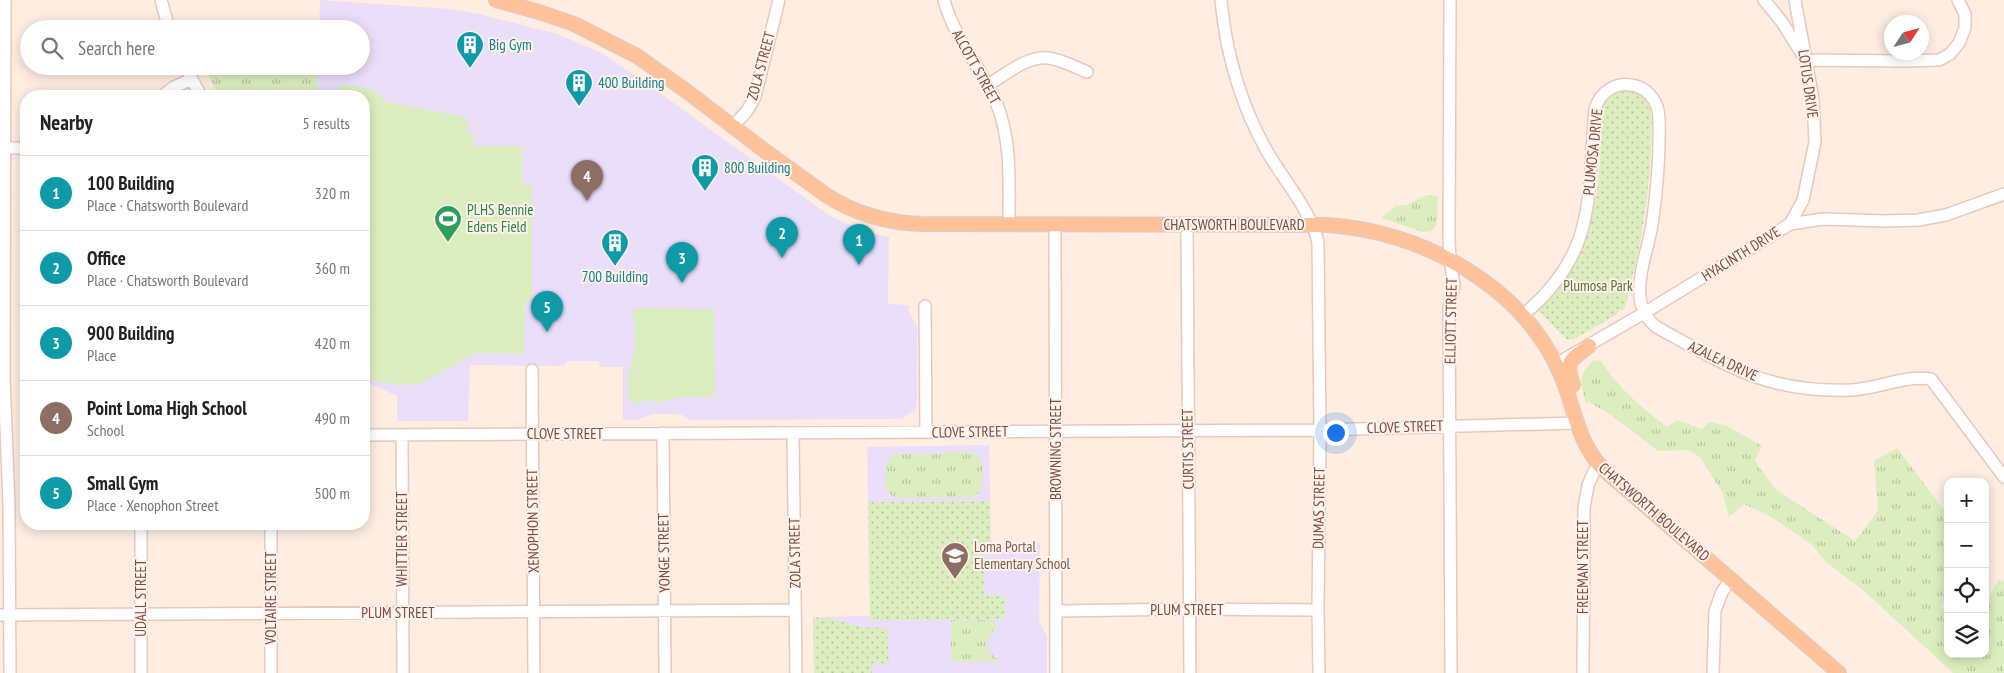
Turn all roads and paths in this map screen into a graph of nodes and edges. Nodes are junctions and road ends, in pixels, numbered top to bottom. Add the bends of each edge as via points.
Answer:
1 (5, 0) edge
2 (162, 0) edge
3 (496, 0) edge
4 (779, 0) edge
5 (944, 0) edge
6 (1221, 0) edge
7 (1450, 0) edge
8 (1764, 0) edge
9 (1795, 0) edge
10 (1958, 0) edge
11 (166, 20) edge
12 (1805, 60) junction
13 (1087, 72) dead end
14 (190, 75) edge
15 (192, 79) junction
16 (988, 85) junction
17 (170, 90) edge
18 (198, 90) edge
19 (733, 126) junction
20 (2, 148) edge
21 (20, 148) edge
22 (2, 194) edge
23 (2004, 194) edge
24 (1009, 224) junction
25 (1055, 224) junction
26 (1187, 224) junction
27 (1790, 224) junction
28 (1312, 225) junction
29 (1450, 259) junction
30 (925, 306) dead end
31 (1644, 313) junction
32 (1522, 316) junction
33 (1589, 346) junction
34 (1556, 364) junction
35 (532, 370) dead end
36 (1572, 407) junction
37 (1576, 423) junction
38 (1450, 426) junction
39 (1188, 429) junction
40 (1320, 430) junction
41 (1056, 431) junction
42 (926, 432) junction
43 (663, 433) junction
44 (793, 433) junction
45 (532, 434) junction
46 (370, 435) edge
47 (402, 435) junction
48 (1598, 463) junction
49 (2004, 477) edge
50 (141, 530) edge
51 (271, 530) edge
52 (1731, 579) junction
53 (1190, 609) junction
54 (795, 610) junction
55 (1318, 610) junction
56 (664, 611) junction
57 (1056, 611) junction
58 (534, 612) junction
59 (403, 613) junction
60 (141, 614) junction
61 (271, 614) junction
62 (5, 615) edge
63 (10, 673) edge
64 (141, 673) edge
65 (271, 673) edge
66 (403, 673) edge
67 (534, 673) edge
68 (665, 673) edge
69 (796, 673) edge
70 (1056, 673) edge
71 (1190, 673) edge
72 (1319, 673) edge
73 (1452, 673) edge
74 (1583, 673) edge
75 (1713, 673) edge
76 (1840, 673) edge

1 - 20 street
2 - 11 street
3 - 19 main road, CHATSWORTH BOULEVARD via 556,17 613,43 660,72
4 - 19 street, ZOLA STREET via 754,97 747,111
5 - 16 street, ALCOTT STREET via 957,33
6 - 28 street via 1231,62 1256,128
7 - 29 street, ELLIOTT STREET
8 - 12 street
9 - 12 street, LOTUS DRIVE
10 - 12 street via 1965,14 1964,28 1950,54 1939,60
12 - 27 street, LOTUS DRIVE via 1813,100 1815,142 1803,200
13 - 16 street via 1054,59 1039,58
14 - 15 street
15 - 17 street
15 - 18 street
16 - 24 street, ALCOTT STREET via 1006,133
19 - 24 main road, CHATSWORTH BOULEVARD via 826,195 854,210 880,219 908,223
20 - 21 street
20 - 22 street
22 - 62 street via 9,505
23 - 27 street, HYACINTH DRIVE via 1918,220 1823,219
24 - 25 main road, CHATSWORTH BOULEVARD
25 - 26 main road, CHATSWORTH BOULEVARD
25 - 41 street, BROWNING STREET
26 - 28 main road, CHATSWORTH BOULEVARD
26 - 39 street, CURTIS STREET
27 - 31 street, HYACINTH DRIVE
28 - 29 main road, CHATSWORTH BOULEVARD via 1377,231
28 - 40 street, DUMAS STREET via 1318,243
29 - 32 main road, CHATSWORTH BOULEVARD via 1492,288
29 - 38 street, ELLIOTT STREET via 1454,286 1449,308
30 - 42 street
31 - 32 street, PLUMOSA DRIVE via 1640,286 1652,225 1659,117 1652,98 1641,88 1620,84 1608,90 1596,105 1588,206 1572,256 1551,289
31 - 33 street, HYACINTH DRIVE
31 - 49 street, AZALEA DRIVE via 1658,328 1708,357 1777,384 1841,390 1919,377 1931,379
32 - 34 main road, CHATSWORTH BOULEVARD
33 - 34 street, HYACINTH DRIVE
33 - 36 main road via 1569,365 1575,391
34 - 36 main road, CHATSWORTH BOULEVARD
35 - 45 street, XENOPHON STREET
36 - 37 main road, CHATSWORTH BOULEVARD
37 - 38 street, CLOVE STREET
37 - 48 main road, CHATSWORTH BOULEVARD via 1584,443
38 - 40 street, CLOVE STREET
38 - 73 street, ELLIOTT STREET
39 - 40 street, CLOVE STREET
39 - 41 street, CLOVE STREET
39 - 53 street, CURTIS STREET
40 - 55 street, DUMAS STREET
41 - 42 street, CLOVE STREET
41 - 57 street, BROWNING STREET
42 - 44 street, CLOVE STREET
43 - 44 street, CLOVE STREET
43 - 45 street, CLOVE STREET
43 - 56 street, YONGE STREET
44 - 54 street, ZOLA STREET
45 - 47 street, CLOVE STREET
45 - 58 street, XENOPHON STREET
46 - 47 street, CLOVE STREET
47 - 59 street, WHITTIER STREET
48 - 52 main road, CHATSWORTH BOULEVARD
48 - 74 street, FREEMAN STREET via 1588,485 1584,508
50 - 60 street, UDALL STREET
51 - 61 street, VOLTAIRE STREET
52 - 75 street via 1715,611
52 - 76 main road, CHATSWORTH BOULEVARD
53 - 55 street, PLUM STREET
53 - 57 street, PLUM STREET
53 - 71 street, CURTIS STREET
54 - 56 street, PLUM STREET
54 - 69 street, ZOLA STREET
55 - 72 street, DUMAS STREET
56 - 58 street, PLUM STREET
56 - 68 street, YONGE STREET
57 - 70 street, BROWNING STREET
58 - 59 street, PLUM STREET
58 - 67 street, XENOPHON STREET
59 - 61 street, PLUM STREET
59 - 66 street, WHITTIER STREET
60 - 61 street, PLUM STREET
60 - 62 street, PLUM STREET
60 - 64 street, UDALL STREET
61 - 65 street, VOLTAIRE STREET
62 - 63 street

